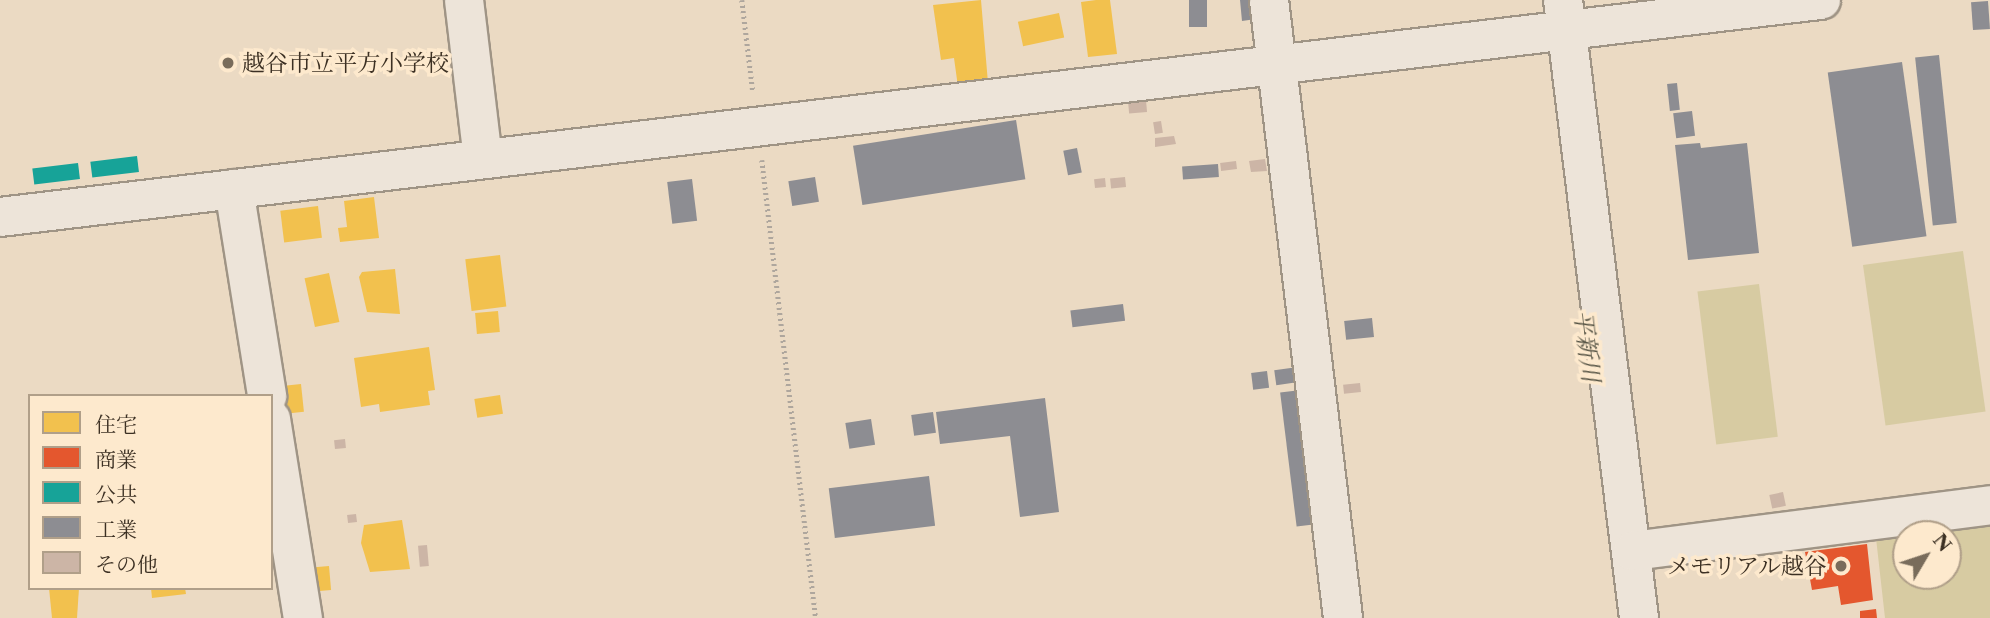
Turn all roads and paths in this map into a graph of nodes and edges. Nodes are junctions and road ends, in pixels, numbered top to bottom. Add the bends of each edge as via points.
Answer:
1 (464, 0) edge
2 (742, 0) edge
3 (1269, 0) edge
4 (1821, 0) edge
5 (1565, 15) edge
6 (1278, 64) junction
7 (758, 126) junction
8 (483, 159) junction
9 (234, 189) junction
10 (0, 217) edge
11 (268, 394) edge
12 (273, 431) edge
13 (1990, 505) edge
14 (1633, 551) junction
15 (303, 618) edge
16 (816, 618) edge
17 (1343, 618) edge
18 (1639, 618) edge

1 - 8 street
2 - 7 path
3 - 6 street
4 - 5 street
5 - 6 street
5 - 14 street via 1622,397 1631,469
6 - 7 street
6 - 17 street
7 - 8 street
7 - 16 path
8 - 9 street
9 - 10 street
9 - 11 street
12 - 15 street
13 - 14 street via 1930,502 1759,534
14 - 18 street

